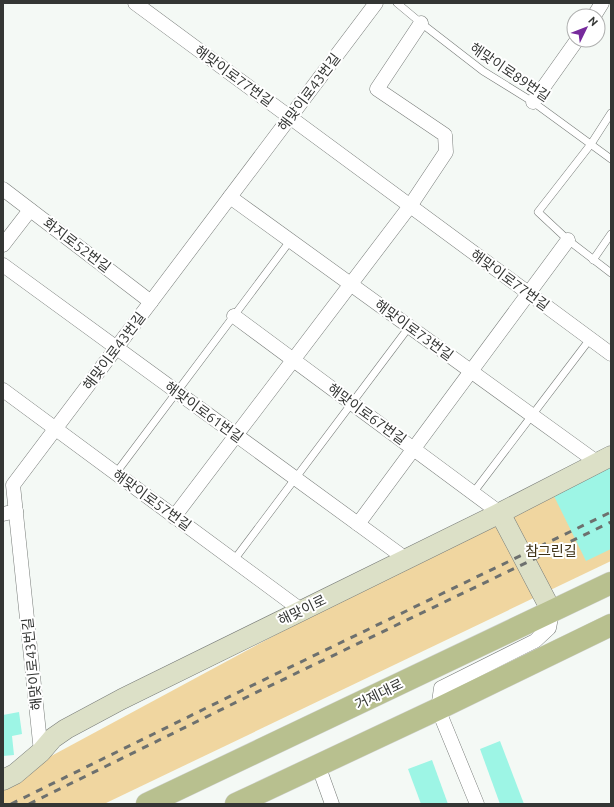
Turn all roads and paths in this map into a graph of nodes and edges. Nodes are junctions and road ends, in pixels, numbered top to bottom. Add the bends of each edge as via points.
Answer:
1 (135, 3) edge
2 (376, 3) edge
3 (397, 3) edge
4 (420, 23) junction
5 (571, 48) edge
6 (533, 102) junction
7 (611, 113) edge
8 (290, 118) junction
9 (591, 144) junction
10 (611, 159) edge
11 (3, 189) edge
12 (230, 197) junction
13 (410, 206) junction
14 (30, 210) junction
15 (611, 234) edge
16 (568, 240) junction
17 (290, 241) junction
18 (3, 245) edge
19 (593, 260) junction
20 (3, 265) edge
21 (611, 273) edge
22 (350, 284) junction
23 (528, 294) junction
24 (151, 302) junction
25 (234, 316) junction
26 (409, 327) junction
27 (590, 339) junction
28 (116, 348) junction
29 (611, 354) edge
30 (293, 360) junction
31 (470, 371) junction
32 (3, 390) edge
33 (177, 392) junction
34 (352, 403) junction
35 (532, 416) junction
36 (56, 429) junction
37 (236, 435) junction
38 (413, 448) junction
39 (604, 460) edge
40 (116, 473) junction
41 (295, 478) junction
42 (473, 493) junction
43 (9, 512) edge
44 (500, 513) junction
45 (174, 516) junction
46 (358, 524) junction
47 (406, 559) junction
48 (234, 560) junction
49 (611, 583) edge
50 (301, 610) junction
51 (552, 612) junction
52 (611, 625) edge
53 (438, 709) junction
54 (41, 752) junction
55 (318, 765) junction
56 (3, 780) edge
57 (239, 803) edge
58 (147, 804) edge
59 (332, 804) edge
60 (477, 804) edge

1 - 8 street, 해맞이로77번길
2 - 8 street, 해맞이로43번길
3 - 4 lane, 해맞이로89번길
4 - 6 lane, 해맞이로89번길 via 483,71
4 - 13 street via 377,89 445,135 446,152
5 - 6 street
6 - 9 lane, 해맞이로89번길
7 - 9 lane
8 - 12 street, 해맞이로43번길
8 - 13 street, 해맞이로77번길
9 - 10 lane, 해맞이로89번길
9 - 16 lane via 538,212
11 - 14 street, 화지로52번길
12 - 17 street, 해맞이로73번길
12 - 24 street, 해맞이로43번길
13 - 22 street
13 - 23 street, 해맞이로77번길
14 - 18 street
14 - 24 street, 화지로52번길
15 - 19 lane
16 - 19 lane
16 - 23 street
17 - 22 street, 해맞이로73번길
17 - 25 lane
19 - 21 lane
20 - 28 street, 해맞이로61번길
22 - 26 street, 해맞이로73번길
22 - 30 street
23 - 27 street, 해맞이로77번길
23 - 31 street
24 - 28 street, 해맞이로43번길
25 - 30 street, 해맞이로67번길
25 - 33 lane
26 - 31 street, 해맞이로73번길
26 - 34 lane
27 - 29 street, 해맞이로77번길
27 - 35 lane
28 - 33 street, 해맞이로61번길
28 - 36 street, 해맞이로43번길
30 - 34 street, 해맞이로67번길
30 - 37 street
31 - 35 street, 해맞이로73번길
31 - 38 street
32 - 36 street, 해맞이로57번길
33 - 37 street, 해맞이로61번길
33 - 40 lane
34 - 38 street, 해맞이로67번길
34 - 41 lane
35 - 39 street, 해맞이로73번길
35 - 42 lane
36 - 40 street, 해맞이로57번길
36 - 43 street, 해맞이로43번길 via 13,485
37 - 41 street, 해맞이로61번길
37 - 45 street
38 - 42 street, 해맞이로67번길
38 - 46 street
39 - 44 street, 해맞이로
40 - 45 street, 해맞이로57번길
41 - 46 street, 해맞이로61번길
41 - 48 lane
42 - 44 street, 해맞이로67번길
43 - 54 street, 해맞이로43번길
44 - 47 street, 해맞이로
44 - 51 street
45 - 48 street, 해맞이로57번길
46 - 47 street, 해맞이로61번길
47 - 50 street, 해맞이로
48 - 50 street, 해맞이로57번길
49 - 51 main road, 거제대로
50 - 54 street, 해맞이로 via 66,729 53,738
51 - 53 street via 548,628 535,641 441,688
51 - 58 main road, 거제대로
52 - 53 main road
53 - 55 main road
53 - 60 street
54 - 56 street, 해맞이로 via 15,774
55 - 57 main road
55 - 59 street

